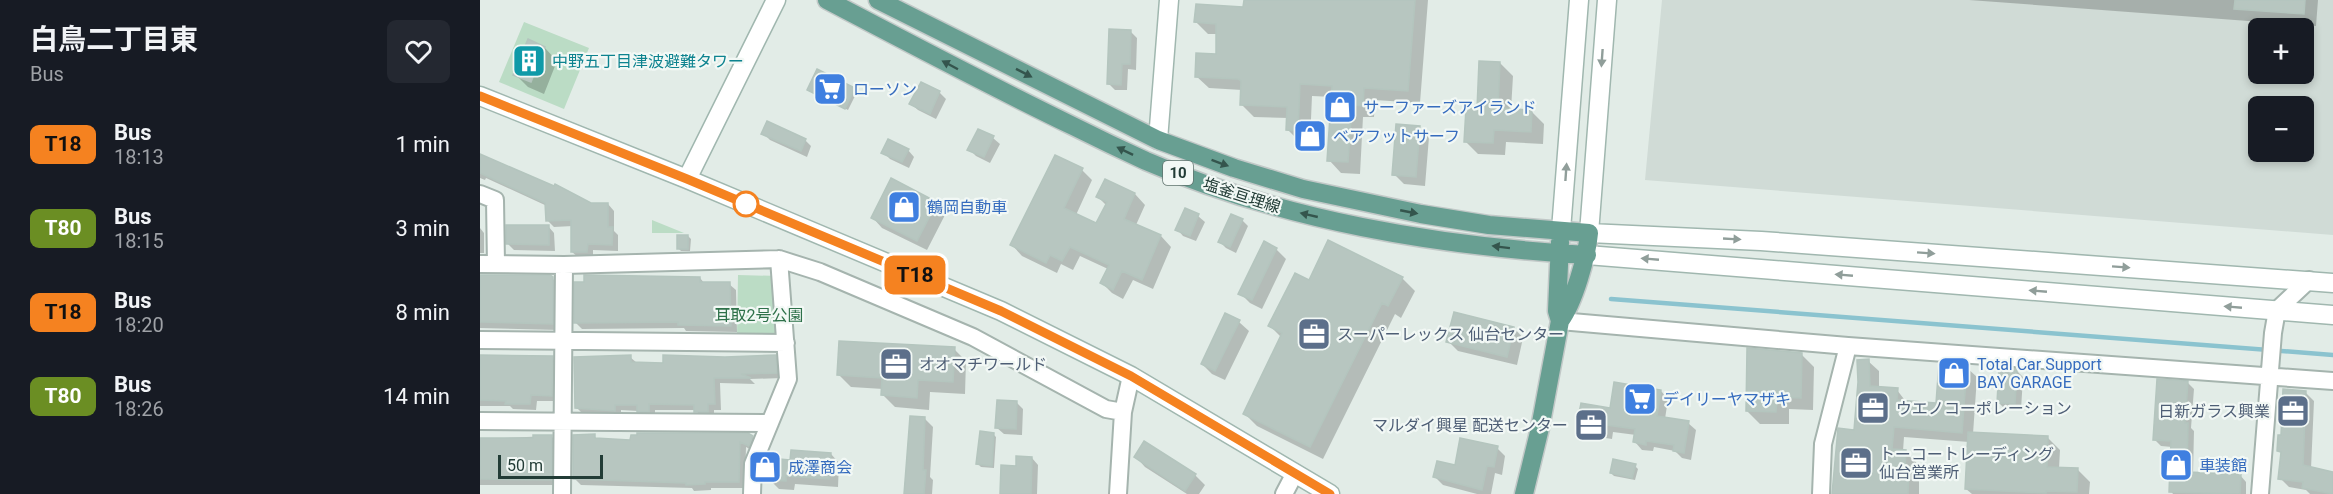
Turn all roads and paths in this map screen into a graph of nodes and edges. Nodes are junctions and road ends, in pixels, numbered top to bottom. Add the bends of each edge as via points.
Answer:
1 (776, 0) edge
2 (827, 0) edge
3 (878, 0) edge
4 (1169, 0) edge
5 (1579, 0) edge
6 (1606, 0) edge
7 (480, 96) edge
8 (1158, 140) junction
9 (687, 179) junction
10 (480, 194) edge
11 (1561, 231) junction
12 (1589, 233) junction
13 (1559, 253) junction
14 (1587, 255) junction
15 (779, 259) junction
16 (488, 264) edge
17 (564, 265) junction
18 (2309, 280) junction
19 (1567, 282) junction
20 (2333, 283) edge
21 (2277, 310) junction
22 (1561, 314) junction
23 (2333, 315) edge
24 (480, 340) edge
25 (563, 340) junction
26 (786, 343) junction
27 (1848, 346) junction
28 (2270, 370) junction
29 (1131, 376) junction
30 (2333, 381) edge
31 (1123, 412) junction
32 (480, 421) edge
33 (562, 422) junction
34 (770, 423) junction
35 (1295, 473) junction
36 (562, 494) edge
37 (752, 494) edge
38 (1118, 494) edge
39 (1284, 494) edge
40 (1330, 494) edge
41 (1524, 494) edge
42 (1821, 494) edge
43 (2260, 494) edge

1 - 9 street
13 -> 2 main road, 塩釜亘理線 / 10 via 1394,234 1296,212 1209,184 1147,161 985,84
3 -> 8 main road, 塩釜亘理線 / 10
4 - 8 street
11 -> 5 street
6 -> 12 street
7 - 9 street
8 -> 11 main road, 塩釜亘理線 / 10 via 1234,168 1365,204 1489,225
9 - 29 street via 1001,311
10 - 16 street via 495,200
11 - 12 main road, 塩釜亘理線 / 10
11 - 13 main road
12 - 14 main road
12 -> 18 street via 1761,241
13 - 14 main road, 塩釜亘理線 / 10
13 - 19 main road
14 - 19 main road
21 -> 14 street
15 - 17 street
15 - 26 street
15 - 31 street via 820,272 973,337 1106,409
16 - 17 street
17 - 25 street
18 - 20 street
18 - 21 street
19 - 22 main road
21 - 23 street
21 - 28 street
22 - 27 street
22 - 41 main road
24 - 25 street
25 - 26 street
25 - 33 street
26 - 34 street via 788,379
27 - 28 street
27 - 42 street via 1823,444
28 - 30 street
28 - 43 street
29 - 31 street
29 - 35 street
31 - 38 street
32 - 33 street
33 - 34 street
33 - 36 street
34 - 37 street via 753,464
35 - 39 street
35 - 40 street

